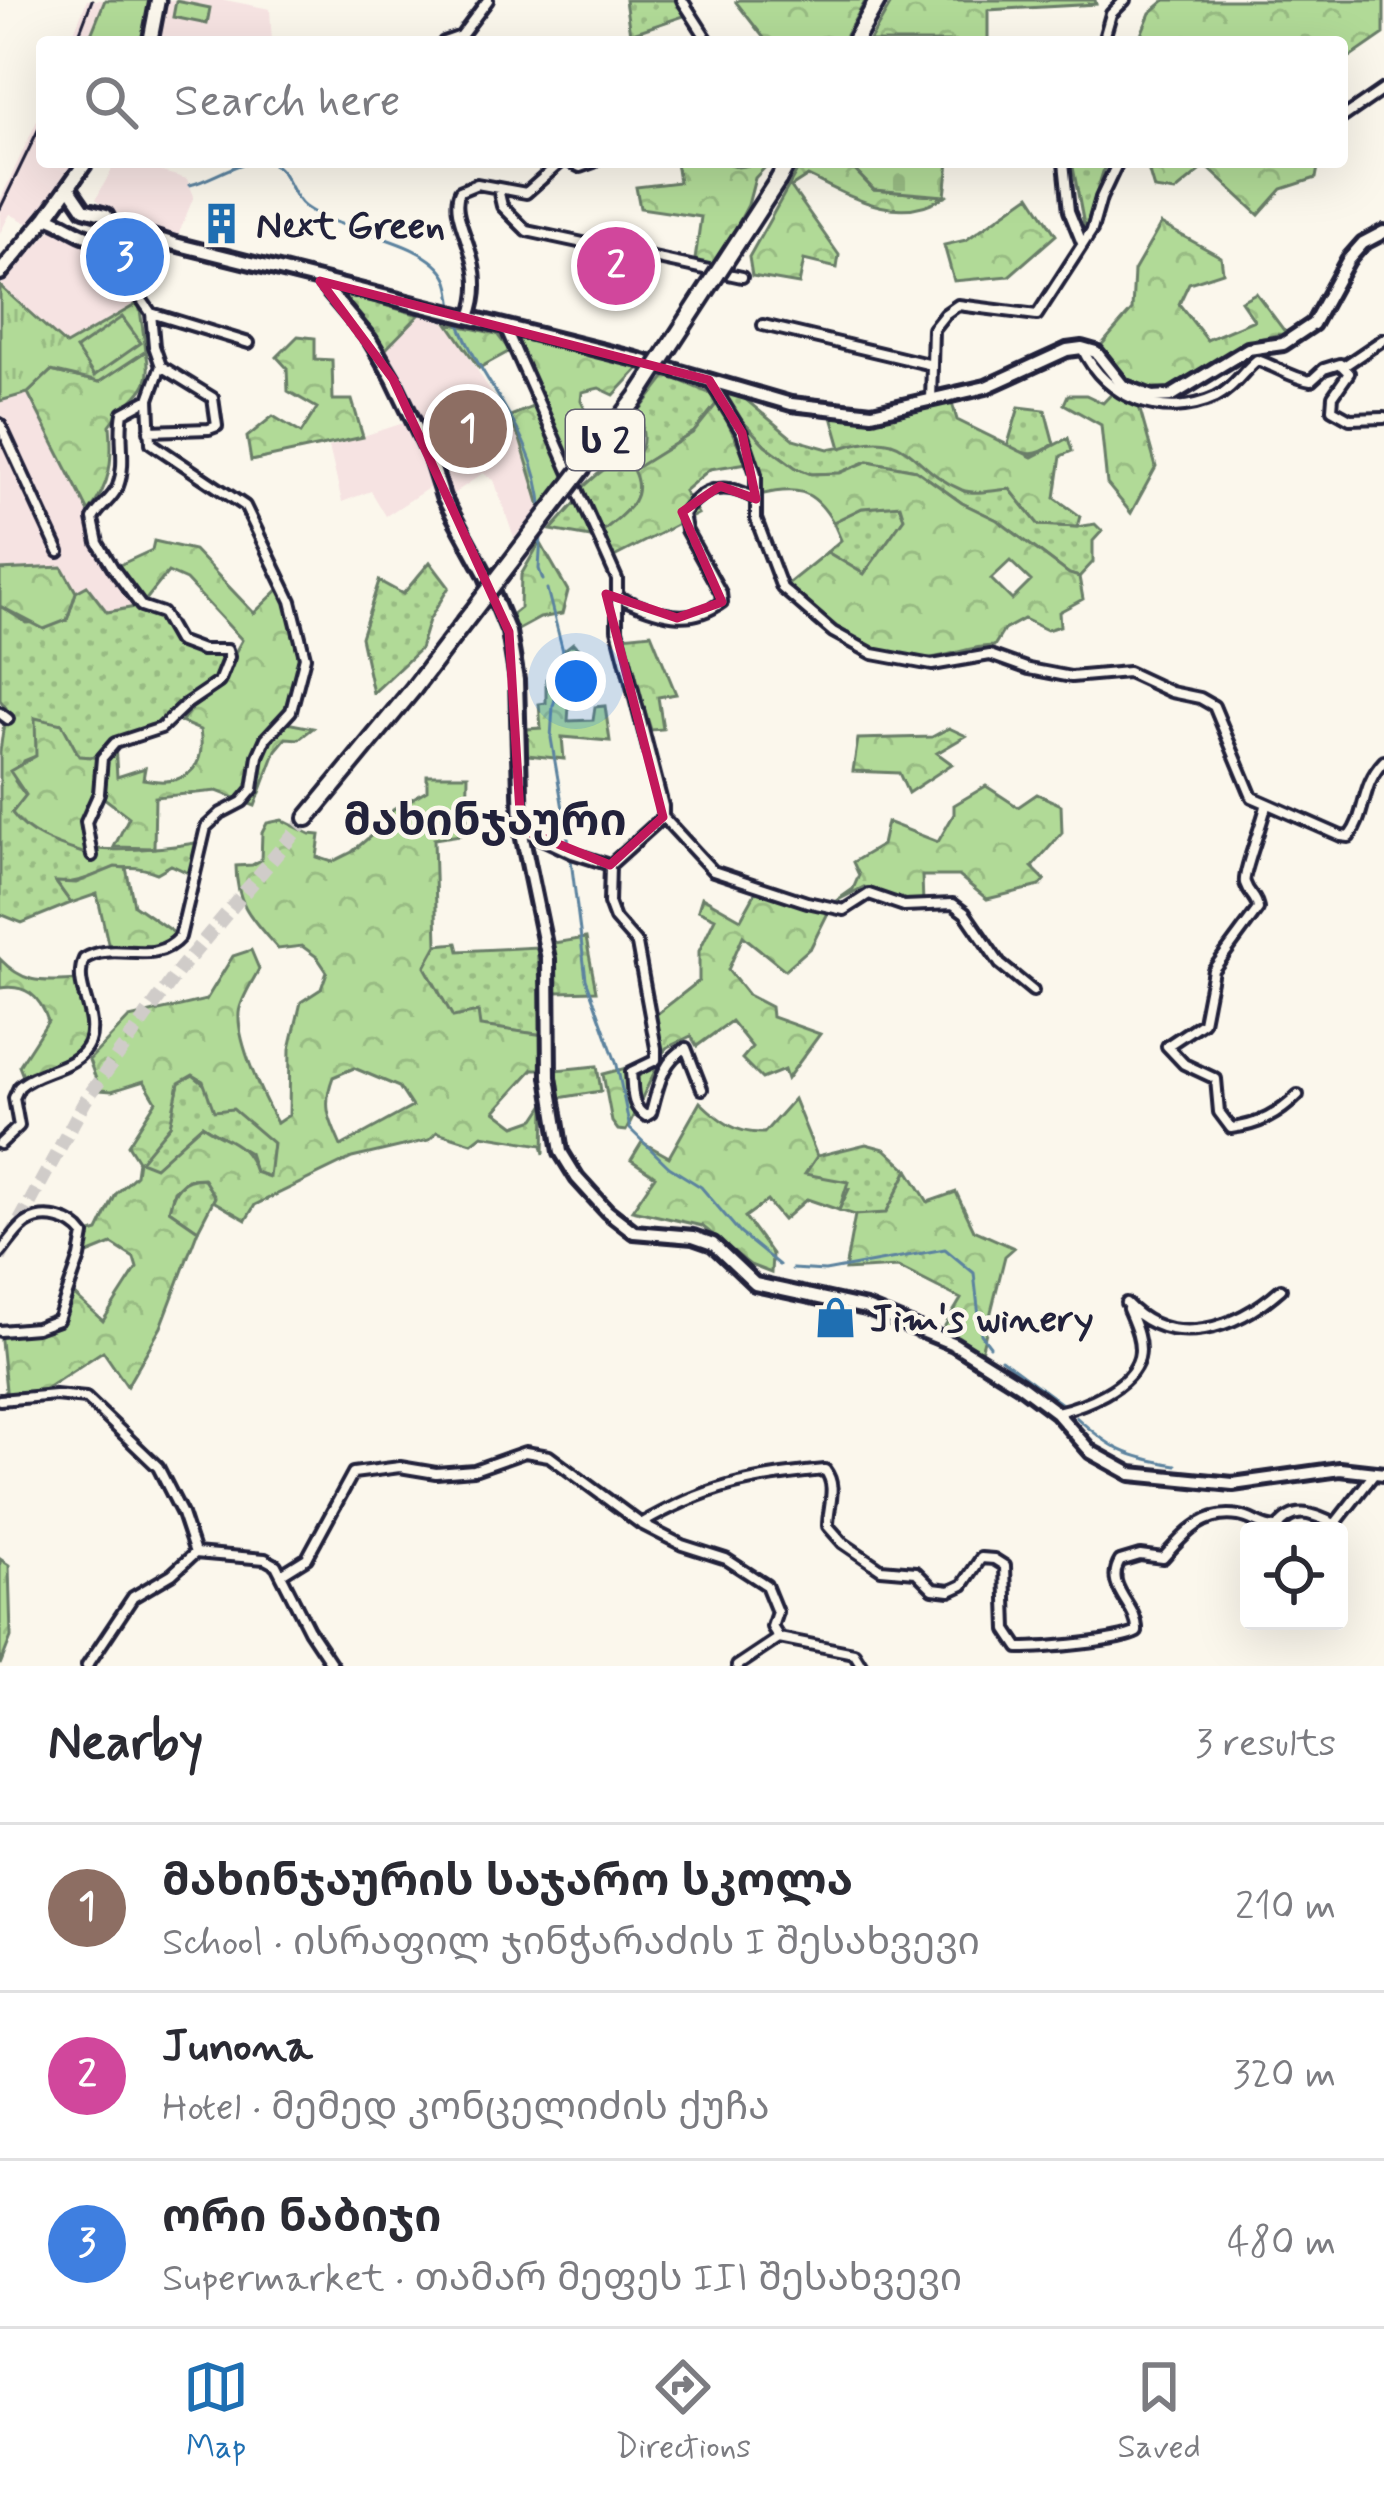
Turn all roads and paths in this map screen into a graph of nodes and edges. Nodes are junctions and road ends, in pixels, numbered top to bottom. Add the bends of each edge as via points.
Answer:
1 (158, 0) edge
2 (488, 0) edge
3 (682, 0) edge
4 (878, 0) edge
5 (1125, 0) edge
6 (151, 36) edge
7 (466, 36) edge
8 (705, 36) edge
9 (857, 36) edge
10 (1105, 36) edge
11 (1384, 89) edge
12 (1348, 114) edge
13 (82, 168) edge
14 (554, 168) edge
15 (785, 168) edge
16 (1065, 168) edge
17 (1115, 168) edge
18 (69, 187) junction
19 (498, 189) junction
20 (84, 209) junction
21 (47, 217) junction
22 (111, 224) junction
23 (74, 226) junction
24 (1384, 232) edge
25 (100, 240) junction
26 (1083, 244) junction
27 (0, 273) edge
28 (742, 277) dead end
29 (320, 281) junction
30 (151, 314) junction
31 (469, 319) junction
32 (763, 325) dead end
33 (505, 327) junction
34 (1384, 339) edge
35 (249, 343) dead end
36 (1082, 348) junction
37 (932, 365) junction
38 (161, 366) junction
39 (1343, 366) junction
40 (709, 380) junction
41 (149, 399) junction
42 (931, 401) junction
43 (1384, 418) edge
44 (0, 424) edge
45 (149, 431) junction
46 (756, 499) junction
47 (59, 552) dead end
48 (618, 597) junction
49 (1384, 761) edge
50 (1266, 806) junction
51 (663, 817) junction
52 (307, 818) tunnel mouth
53 (521, 829) junction
54 (92, 856) dead end
55 (610, 866) junction
56 (1033, 991) dead end
57 (702, 1089) dead end
58 (1298, 1094) dead end
59 (0, 1144) edge
60 (0, 1253) edge
61 (1281, 1289) dead end
62 (0, 1331) edge
63 (0, 1400) edge
64 (1055, 1412) junction
65 (1380, 1474) edge
66 (641, 1524) junction
67 (195, 1552) junction
68 (283, 1573) junction
69 (779, 1638) junction
70 (87, 1666) edge
71 (333, 1666) edge
72 (736, 1666) edge
73 (862, 1666) edge

1 - 6 main road
2 - 7 street
3 - 8 street
4 - 9 highway
5 - 10 street
11 - 12 street
13 - 18 main road
14 - 19 street via 526,193
15 - 52 highway, ს 2, bridge via 637,397
16 - 26 street
17 - 26 street
18 - 20 street
18 - 21 main road
19 - 28 street via 502,206 527,231
19 - 31 street via 466,187 455,201 478,275
20 - 22 street via 106,214
20 - 23 street
21 - 23 street
21 - 27 main road
22 - 25 street
22 - 29 street
23 - 25 street
24 - 36 street via 1348,260 1313,324 1283,344 1248,350 1171,396 1123,386 1096,352
25 - 30 street
26 - 37 street via 1037,314 958,305 945,314 933,329
29 - 31 street
29 - 53 street via 394,379 509,632 518,680
30 - 35 street
30 - 38 street
31 - 33 street
32 - 37 street
33 - 40 street
33 - 48 street via 602,541
34 - 39 street
36 - 39 street via 1118,396 1144,403 1214,398 1257,360 1310,381
36 - 42 street
37 - 42 street
38 - 41 street
38 - 45 street via 213,398 219,419 209,429
39 - 43 street via 1349,373 1332,409 1349,419
40 - 42 street via 827,410
40 - 46 street via 742,433
41 - 45 street
41 - 54 street via 123,412 118,485 95,512 94,531 141,606 162,613 178,641 227,650 229,657 219,682 161,728 115,743 102,758 86,822
44 - 47 street
45 - 59 street via 160,451 245,506 291,601 305,657 291,710 258,756 254,790 206,827 180,938 156,953 84,959 92,1029 86,1048 19,1087 19,1126
46 - 48 street via 720,486 706,489 683,514 722,593 716,608 677,618
46 - 50 street via 782,588 833,632 872,654 932,665 990,655 1071,676 1128,672 1200,698 1214,706 1246,789
48 - 51 street via 617,629
49 - 50 street via 1364,790 1349,837
50 - 58 street via 1244,868 1258,909 1213,970 1203,1022 1167,1046 1216,1079 1219,1112 1231,1128 1281,1112
51 - 55 street
51 - 56 street via 713,871 807,902 844,910 868,894 904,906 952,904
53 - 55 street
53 - 64 street via 548,959 549,1077 561,1151 607,1211 634,1232 713,1244 755,1284 866,1308 931,1334
55 - 57 street via 609,903 637,944 656,1048 656,1060 631,1072 633,1100 638,1112 651,1113 656,1085 686,1048
60 - 62 street via 26,1222 60,1218 84,1234 58,1319
61 - 64 street via 1202,1332 1154,1325 1126,1303 1138,1334 1130,1372 1089,1404
63 - 67 street via 86,1398 158,1467
64 - 65 street via 1091,1452 1131,1474 1233,1484 1340,1469
65 - 66 street via 1335,1524 1298,1512 1277,1528 1219,1517 1190,1527 1163,1558 1120,1561 1115,1580 1137,1632 1045,1648 1019,1648 1007,1630 1005,1566 994,1559 981,1558 963,1585 944,1592 916,1572 881,1569 843,1543 828,1526 833,1495 825,1470 734,1480
66 - 68 street via 549,1456 525,1452 474,1470 353,1473 307,1558
66 - 69 street via 766,1585
67 - 68 street via 265,1559
67 - 70 street via 133,1598
68 - 71 street
69 - 72 street
69 - 73 street via 854,1652

